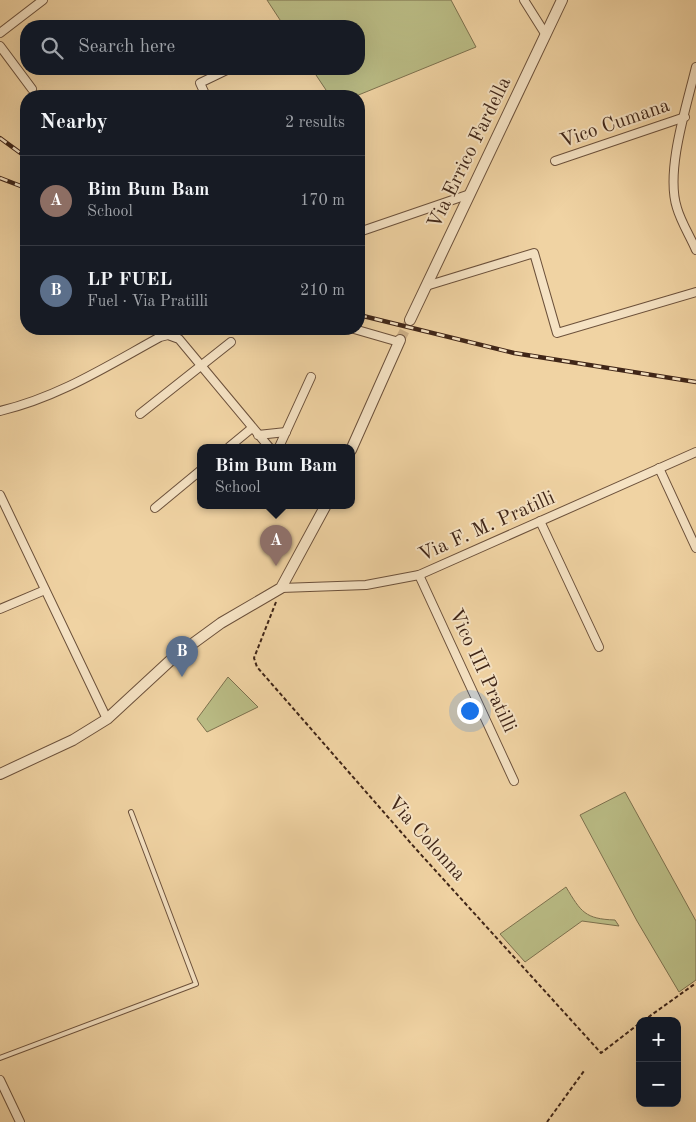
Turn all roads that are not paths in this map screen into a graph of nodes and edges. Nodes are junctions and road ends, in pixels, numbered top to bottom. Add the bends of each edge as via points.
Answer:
1 (43, 0) edge
2 (524, 0) edge
3 (562, 0) edge
4 (0, 34) edge
5 (546, 35) junction
6 (0, 46) edge
7 (696, 67) edge
8 (20, 73) edge
9 (22, 75) edge
10 (217, 75) edge
11 (32, 89) dead end
12 (203, 90) edge
13 (685, 117) junction
14 (555, 161) dead end
15 (470, 194) junction
16 (365, 230) edge
17 (696, 250) edge
18 (426, 286) junction
19 (696, 292) edge
20 (410, 320) tunnel mouth
21 (365, 332) edge
22 (165, 335) edge
23 (160, 338) junction
24 (400, 341) joint
25 (230, 342) dead end
26 (201, 365) junction
27 (311, 377) dead end
28 (0, 411) edge
29 (140, 414) dead end
30 (252, 428) junction
31 (286, 432) junction
32 (258, 435) junction
33 (233, 444) edge
34 (266, 444) edge
35 (280, 444) edge
36 (354, 444) edge
37 (696, 452) edge
38 (659, 468) junction
39 (197, 473) edge
40 (0, 495) edge
41 (155, 508) dead end
42 (324, 509) edge
43 (540, 521) junction
44 (696, 548) edge
45 (420, 575) junction
46 (281, 588) junction
47 (45, 590) junction
48 (0, 609) edge
49 (599, 647) dead end
50 (107, 719) junction
51 (0, 774) edge
52 (514, 782) dead end
53 (131, 812) dead end
54 (0, 1058) edge
55 (0, 1080) edge
56 (20, 1122) edge

1 - 4 street
2 - 5 street
3 - 5 street, Via Errico Fardella
5 - 15 street, Via Errico Fardella
6 - 8 street
7 - 13 street
9 - 11 street
10 - 12 street via 200,83
13 - 14 street, Vico Cumana
13 - 17 street via 674,165 674,191 677,207
15 - 16 street
15 - 18 street, Via Errico Fardella
18 - 19 street via 534,253 557,333
18 - 20 street, Via Errico Fardella
21 - 24 street
22 - 23 street
23 - 26 street via 179,339
23 - 28 street via 59,393 32,404
24 - 36 street
25 - 26 street
26 - 29 street
26 - 30 street
27 - 31 street
30 - 32 street
30 - 33 street
31 - 32 street
31 - 35 street
32 - 34 street
37 - 38 street, Via F. M. Pratilli
38 - 43 street, Via F. M. Pratilli
38 - 44 street
39 - 41 street
40 - 47 street
42 - 46 street
43 - 45 street, Via F. M. Pratilli
43 - 49 street
45 - 46 street, Via F. M. Pratilli via 366,584
45 - 52 street, Vico III Pratilli
46 - 50 street via 221,623 181,652
47 - 48 street
47 - 50 street
50 - 51 street via 73,740
53 - 54 lane via 196,984
55 - 56 street

